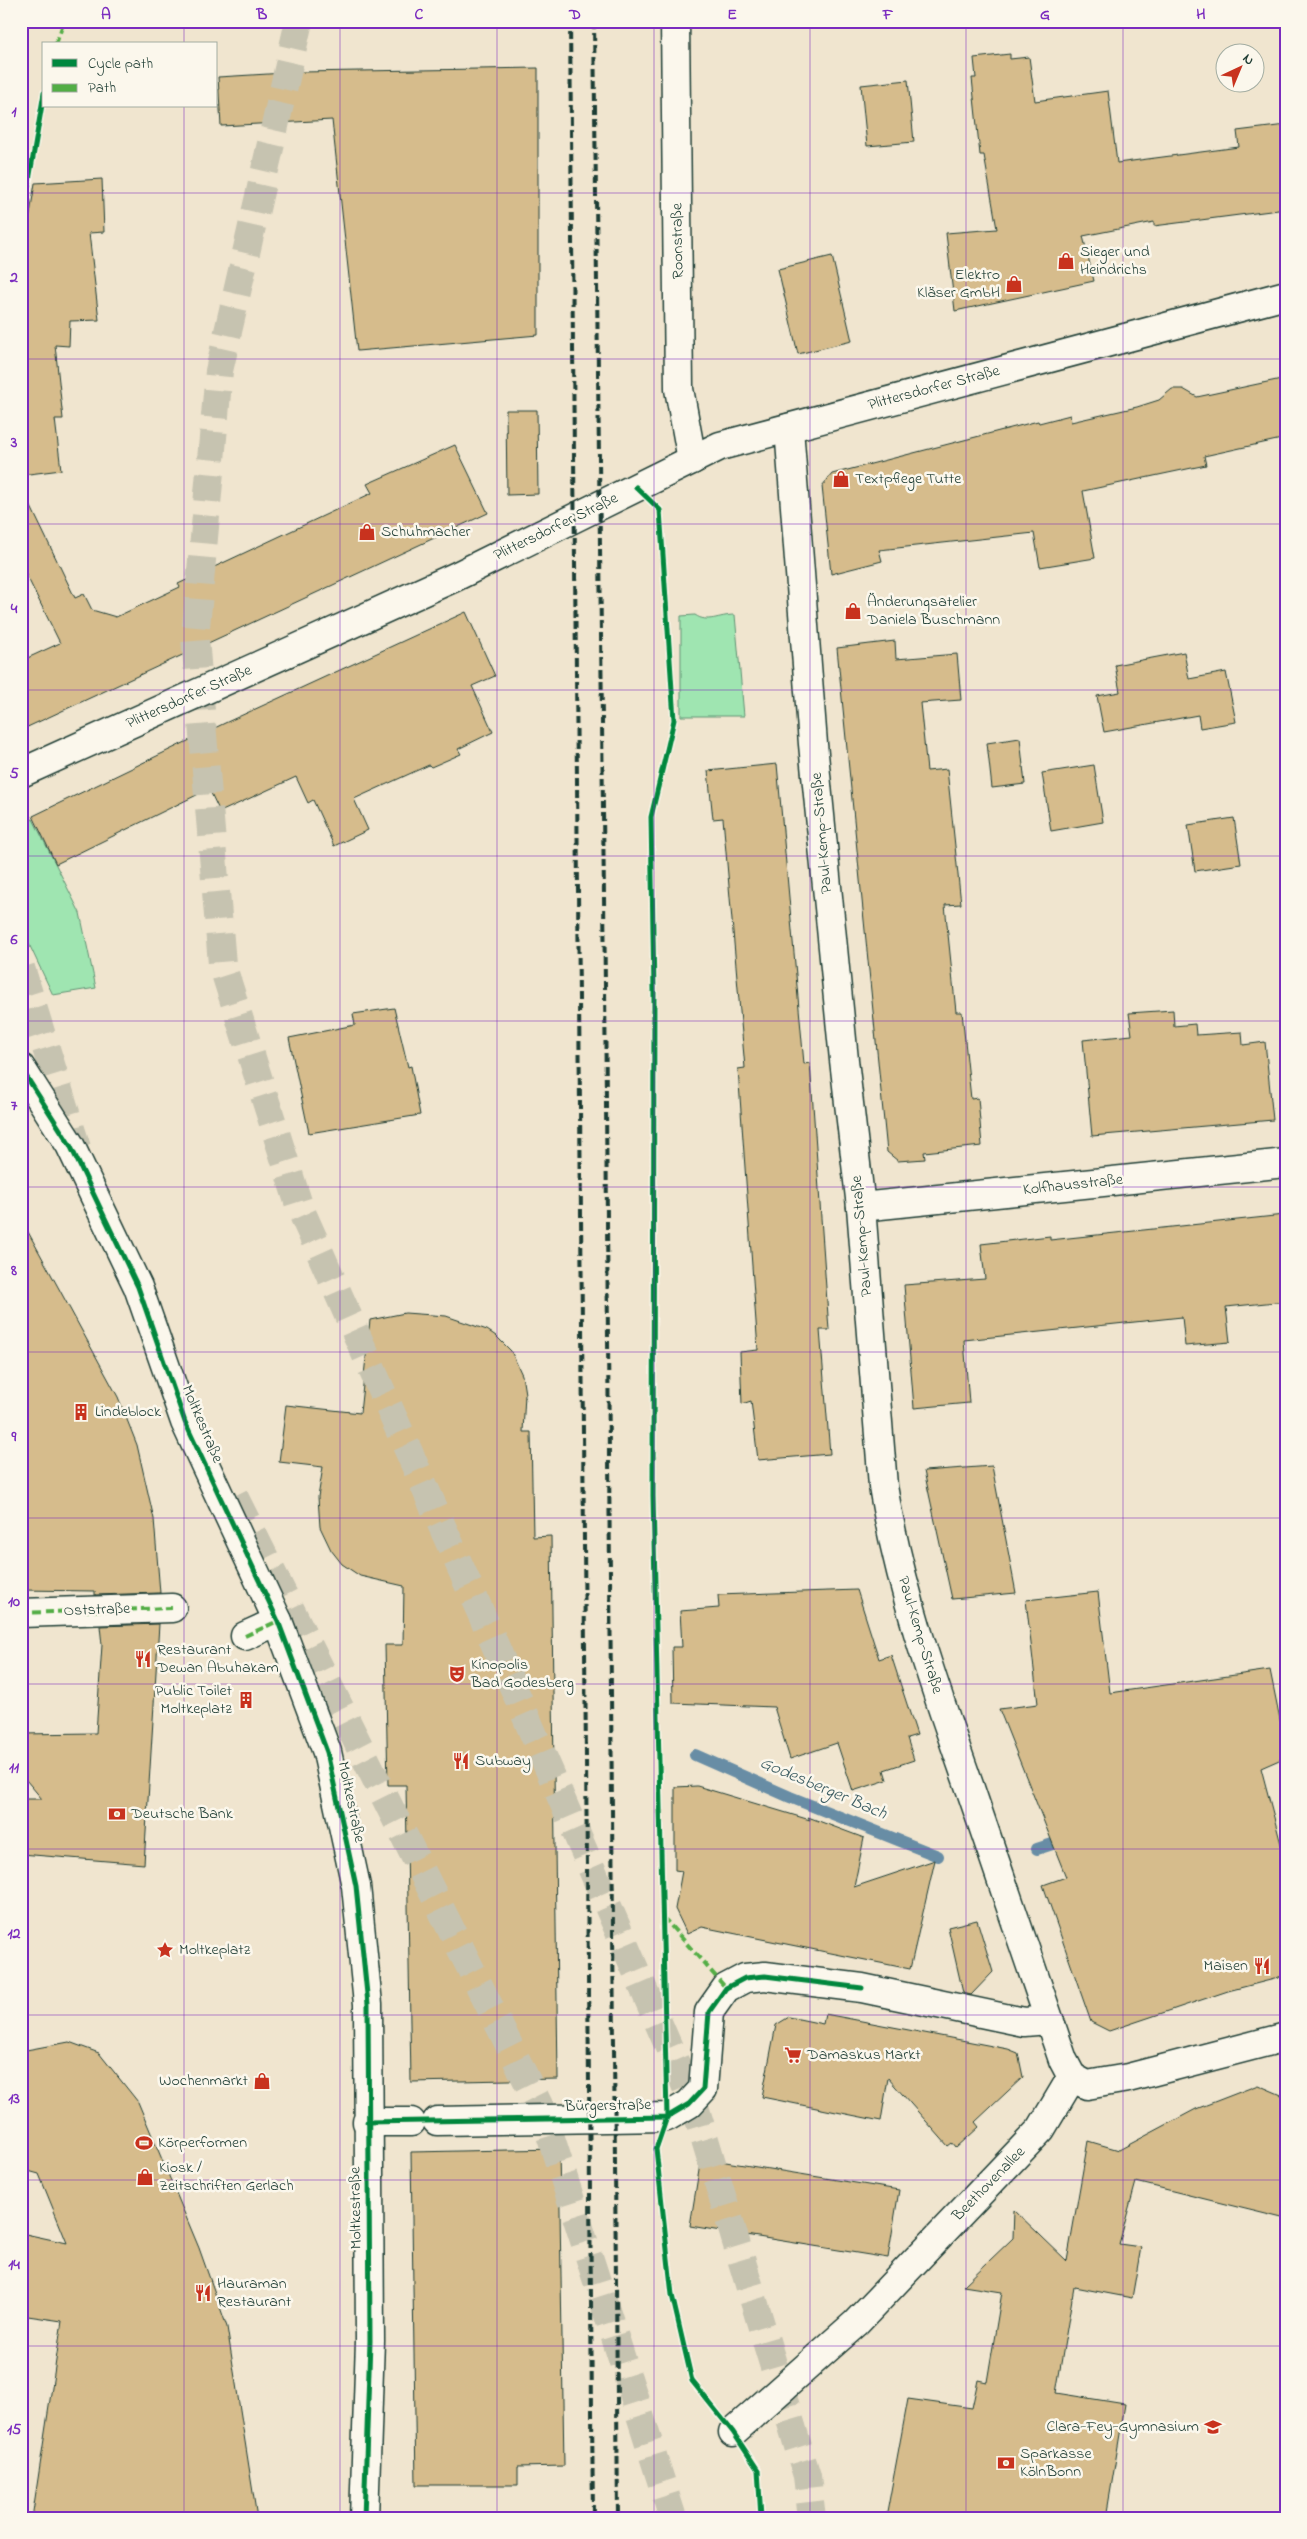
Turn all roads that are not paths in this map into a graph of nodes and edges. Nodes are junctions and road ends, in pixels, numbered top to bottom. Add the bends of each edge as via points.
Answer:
1 (675, 21) edge
2 (1286, 295) edge
3 (789, 428) junction
4 (692, 460) junction
5 (21, 773) edge
6 (21, 1068) edge
7 (1286, 1163) edge
8 (861, 1207) junction
9 (172, 1608) dead end
10 (21, 1613) edge
11 (278, 1621) junction
12 (245, 1636) dead end
13 (1049, 2020) junction
14 (1286, 2037) edge
15 (1072, 2077) junction
16 (367, 2122) junction
17 (733, 2432) dead end
18 (364, 2518) edge

1 - 4 street, Roonstraße via 679,389
2 - 3 street, Plittersdorfer Straße
3 - 4 street, Plittersdorfer Straße via 720,446
3 - 8 street, Paul-Kemp-Straße via 816,773
4 - 5 street, Plittersdorfer Straße via 455,577
6 - 11 street, Moltkestraße via 70,1145 138,1287 185,1422
7 - 8 street, Kolfhausstraße
8 - 13 street, Paul-Kemp-Straße via 883,1486 898,1560 925,1657
9 - 10 street, Oststraße
11 - 12 street
11 - 16 street, Moltkestraße via 327,1752 356,1886 368,2004
13 - 15 street
13 - 16 street, Bürgerstraße via 1024,2022 862,1988 766,1976 745,1978 726,1988 709,2012 703,2089 689,2104 667,2117
14 - 15 street via 1128,2078 1087,2084
15 - 17 street, Beethovenallee via 1041,2129 863,2316
16 - 18 street, Moltkestraße via 370,2341

